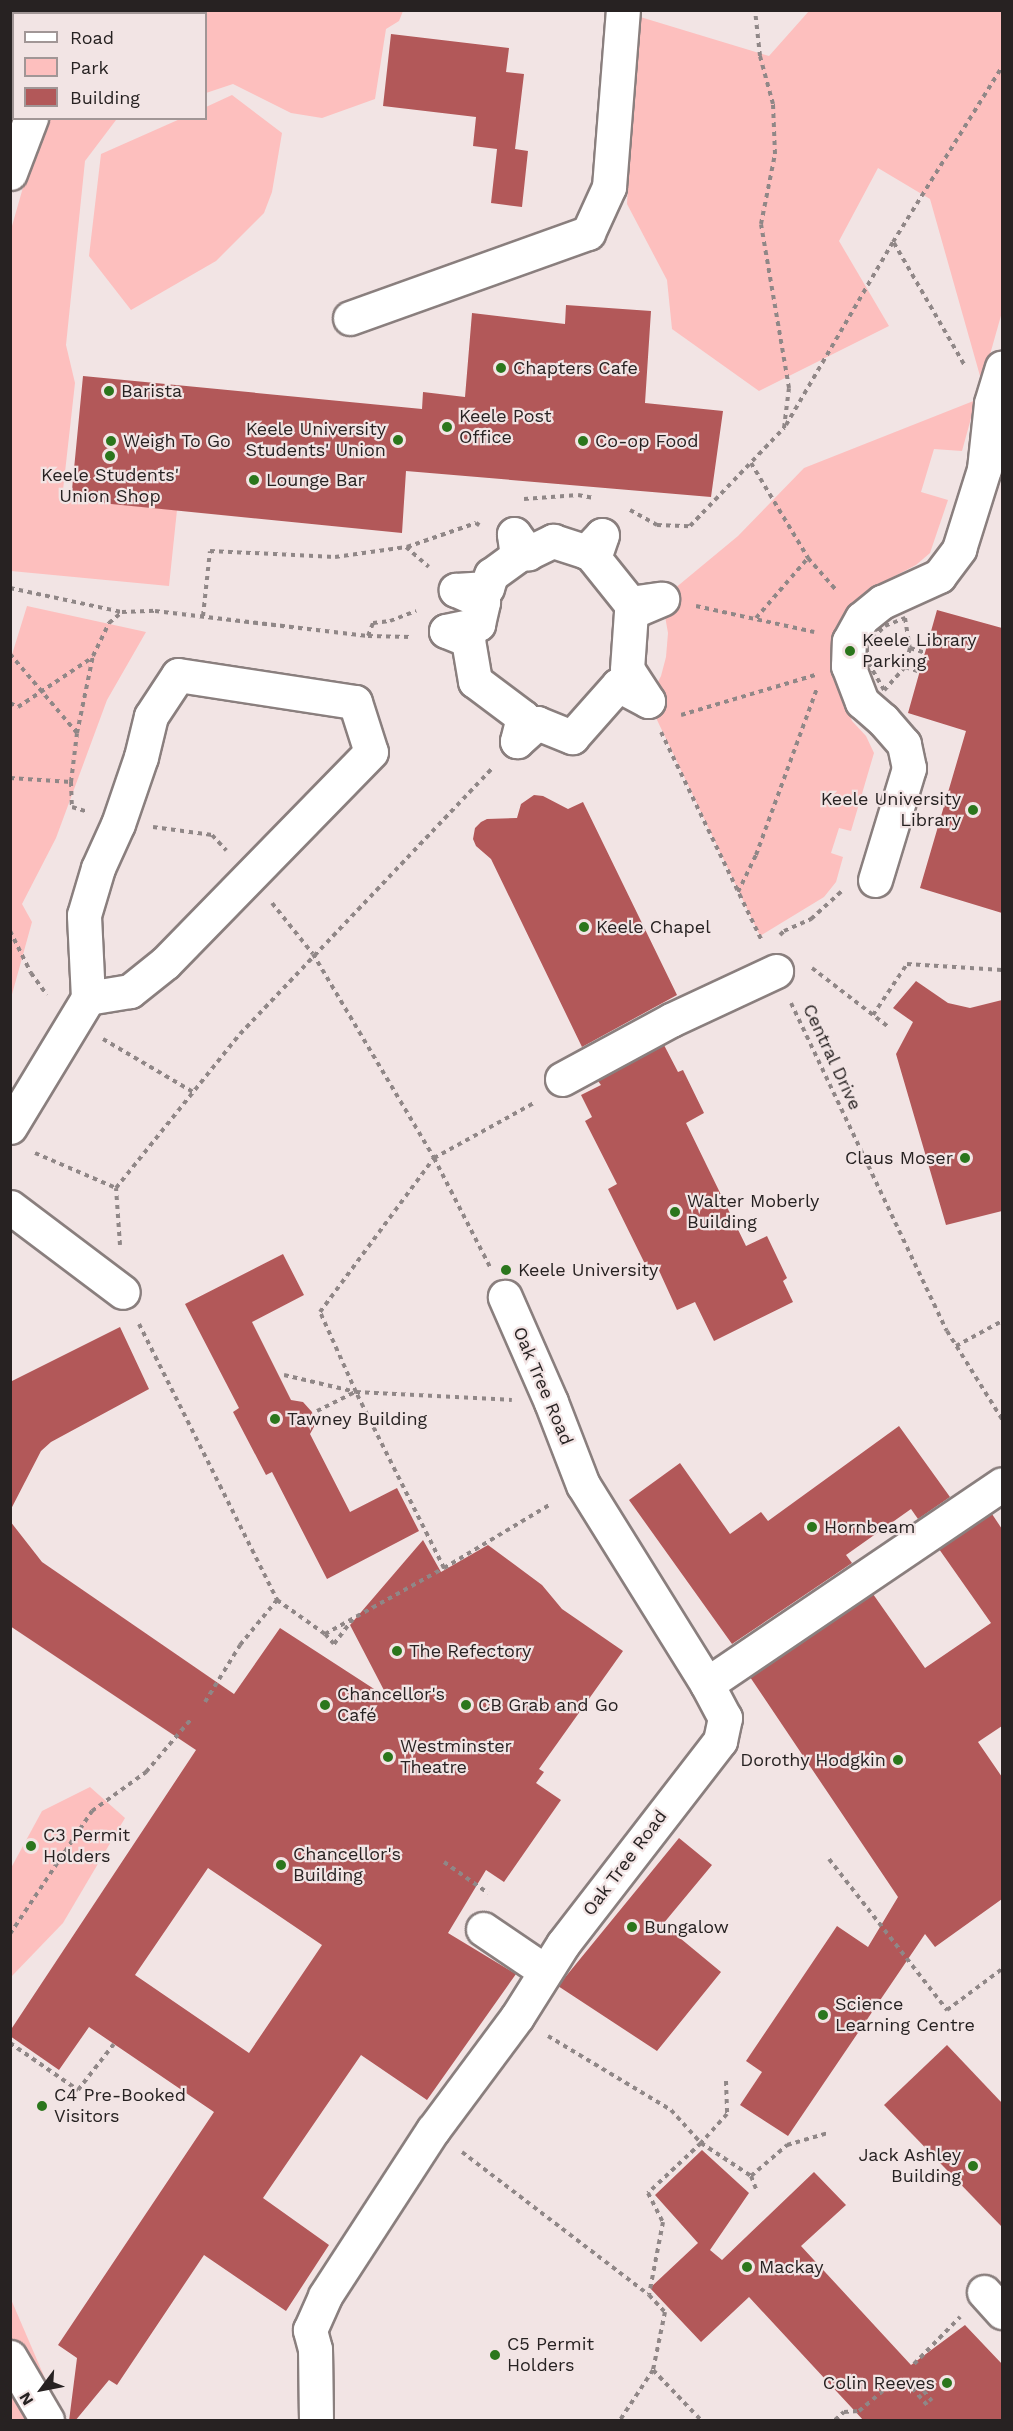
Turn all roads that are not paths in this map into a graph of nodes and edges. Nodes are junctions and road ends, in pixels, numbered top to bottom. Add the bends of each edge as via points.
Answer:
1 (623, 10) edge
2 (30, 120) edge
3 (10, 173) edge
4 (350, 318) dead end
5 (1002, 368) edge
6 (517, 741) joint
7 (875, 880) road end
8 (781, 959) road end
9 (88, 998) junction
10 (562, 1079) road end
11 (19, 1138) edge
12 (10, 1207) edge
13 (123, 1292) road end
14 (505, 1297) road end
15 (1002, 1484) edge
16 (707, 1684) junction
17 (483, 1929) dead end
18 (545, 1971) junction
19 (10, 2357) edge
20 (47, 2421) edge
21 (316, 2421) edge

1 - 4 street via 609,187 588,233
2 - 3 street
5 - 7 street via 991,403 984,469 959,549 939,576 882,602 850,649 862,702 904,744 909,768
6 - 6 street via 523,717 475,681 468,640 446,631 478,624 483,602 456,590 487,588 490,575 517,556 514,534 528,553 553,541 586,552 602,535 594,558 630,603 662,599 632,612 627,669 652,712 618,685 572,737 537,723
8 - 10 street
9 - 9 street via 84,915 152,716 178,675 355,702 371,752 165,963 130,991
9 - 11 street
12 - 13 street
14 - 16 street, Oak Tree Road via 583,1485
15 - 16 street
16 - 18 street, Oak Tree Road via 725,1718 720,1741
17 - 18 street
18 - 21 street, Oak Tree Road via 517,2017 433,2130 325,2296 310,2330 315,2349
19 - 20 street

